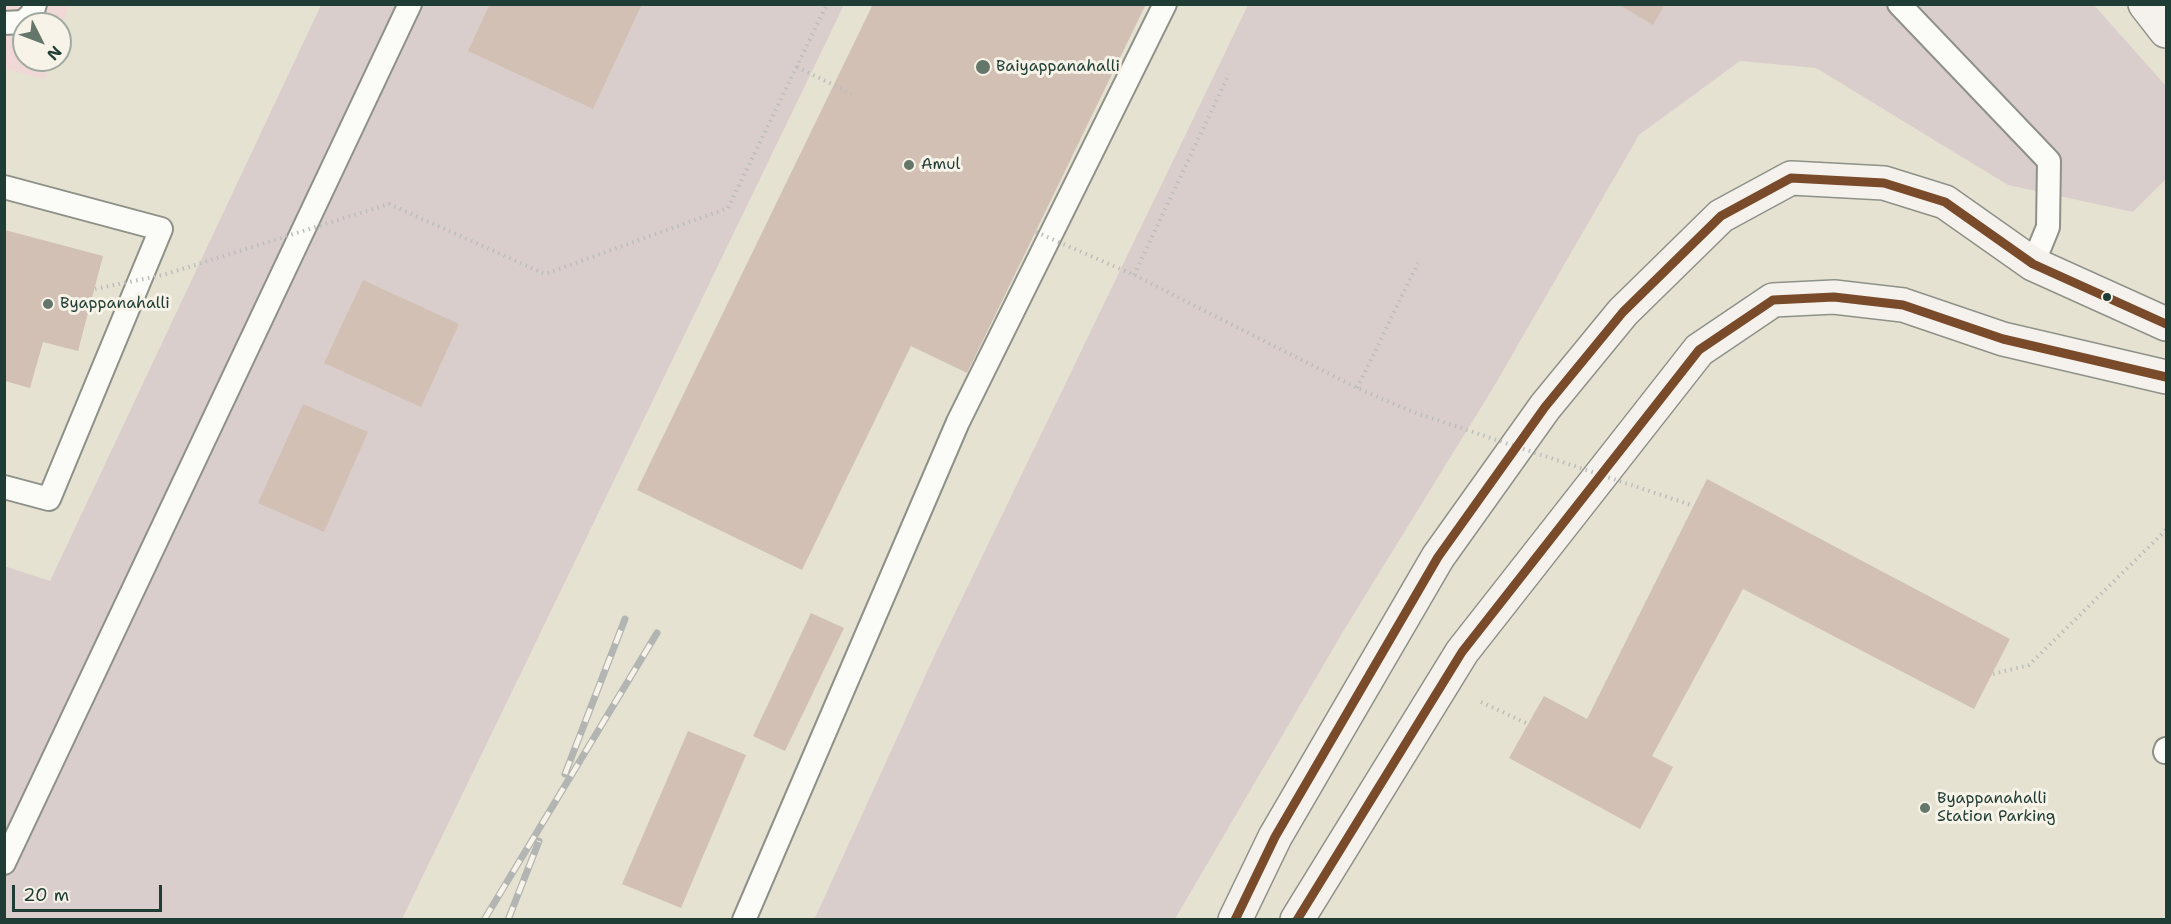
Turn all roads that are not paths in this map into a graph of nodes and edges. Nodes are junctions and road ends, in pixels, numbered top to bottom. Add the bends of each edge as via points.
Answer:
1 (35, 4) edge
2 (410, 4) edge
3 (1166, 4) edge
4 (1899, 4) edge
5 (2145, 4) edge
6 (4, 23) edge
7 (2166, 31) edge
8 (4, 188) edge
9 (2033, 264) junction
10 (2166, 324) edge
11 (2166, 377) edge
12 (4, 487) edge
13 (4, 863) edge
14 (744, 920) edge
15 (1235, 920) edge
16 (1298, 920) edge

1 - 6 lane via 32,14 23,21
2 - 13 lane
3 - 14 lane via 958,422
4 - 9 lane via 2049,161 2048,226
5 - 7 main road
8 - 12 lane via 161,229 49,499
9 - 10 main road
9 - 15 main road via 1945,202 1884,183 1791,178 1721,216 1616,320 1545,407 1438,557 1275,837
11 - 16 main road via 2002,339 1903,305 1834,297 1773,300 1699,350 1461,652

